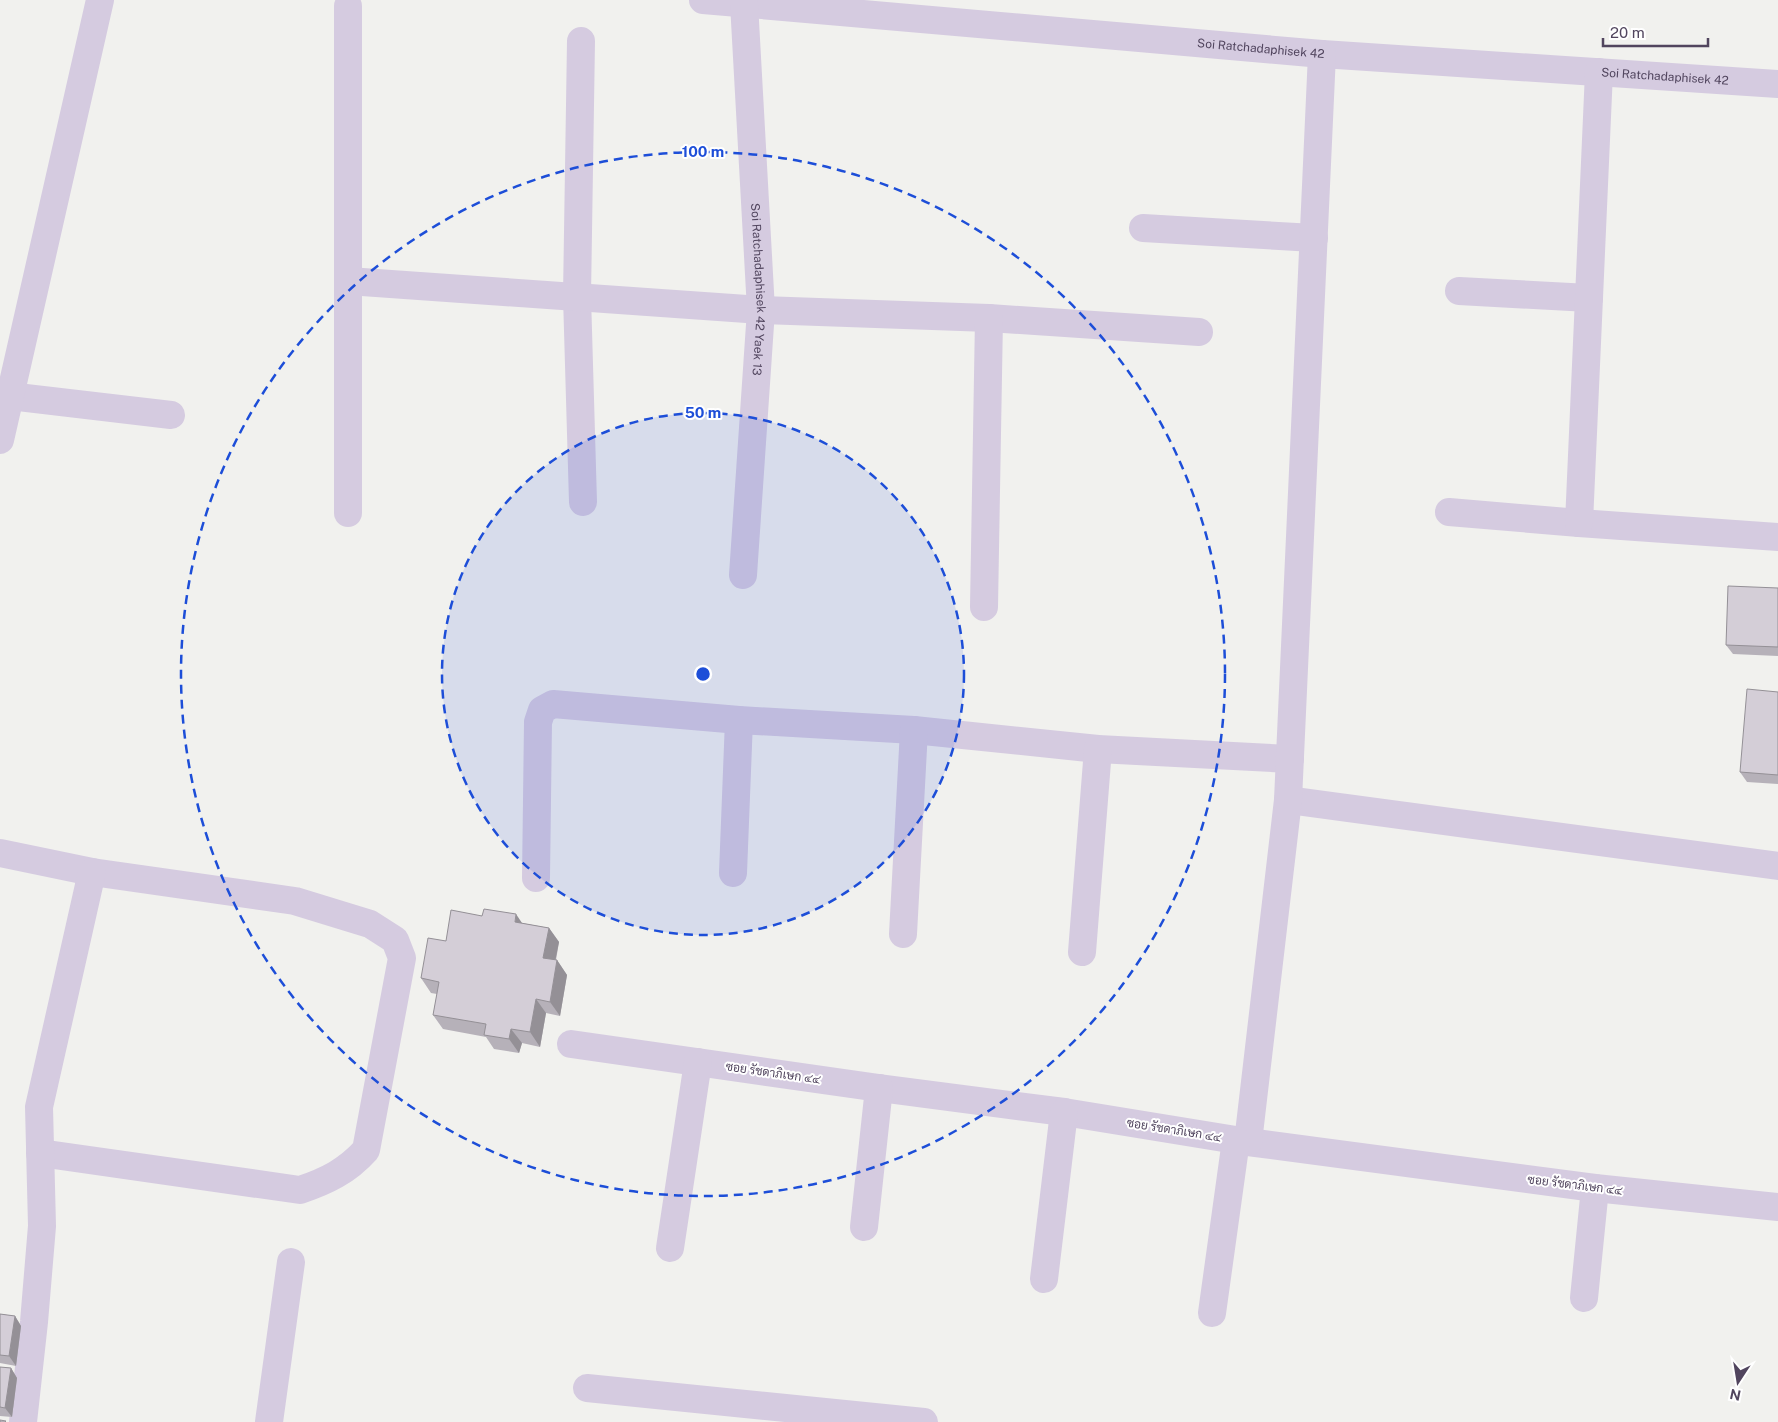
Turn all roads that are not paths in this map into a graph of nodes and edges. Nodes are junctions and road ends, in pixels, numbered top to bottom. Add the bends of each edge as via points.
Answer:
1 (100, 0) edge
2 (703, 0) edge
3 (744, 2) edge
4 (348, 6) dead end
5 (581, 41) dead end
6 (1322, 54) junction
7 (1599, 72) junction
8 (1778, 84) edge
9 (1143, 228) dead end
10 (1314, 238) junction
11 (348, 281) junction
12 (1459, 291) dead end
13 (577, 296) junction
14 (1589, 298) junction
15 (760, 310) junction
16 (989, 318) junction
17 (1199, 332) dead end
18 (5, 396) edge
19 (171, 415) dead end
20 (0, 440) edge
21 (583, 502) dead end
22 (1449, 512) dead end
23 (348, 513) dead end
24 (1579, 523) junction
25 (1778, 536) edge
26 (743, 575) dead end
27 (984, 607) dead end
28 (739, 720) junction
29 (914, 730) junction
30 (1098, 750) junction
31 (1290, 759) junction
32 (1288, 800) junction
33 (0, 853) edge
34 (1778, 866) edge
35 (92, 872) junction
36 (733, 873) dead end
37 (536, 878) dead end
38 (903, 934) dead end
39 (1082, 952) dead end
40 (570, 1044) dead end
41 (698, 1062) junction
42 (879, 1088) junction
43 (1064, 1112) junction
44 (1242, 1141) junction
45 (40, 1153) junction
46 (1596, 1188) junction
47 (1778, 1207) edge
48 (864, 1227) dead end
49 (670, 1248) dead end
50 (291, 1262) dead end
51 (1044, 1279) dead end
52 (1584, 1298) dead end
53 (1212, 1312) dead end
54 (587, 1388) dead end
55 (23, 1422) edge
56 (269, 1422) edge
57 (924, 1422) edge

1 - 18 street
2 - 3 street, Soi Ratchadaphisek 42
3 - 6 street, Soi Ratchadaphisek 42
3 - 15 street, Soi Ratchadaphisek 42 Yaek 13
4 - 11 street
5 - 13 street
6 - 7 street, Soi Ratchadaphisek 42
6 - 10 street
7 - 8 street, Soi Ratchadaphisek 42
7 - 14 street
9 - 10 street
10 - 31 street
11 - 13 street
11 - 23 street
12 - 14 street
13 - 15 street
13 - 21 street
14 - 24 street
15 - 16 street
15 - 26 street, Soi Ratchadaphisek 42 Yaek 13
16 - 17 street
16 - 27 street
18 - 19 street
18 - 20 street
22 - 24 street
24 - 25 street
28 - 29 street
28 - 36 street
28 - 37 street via 553,704 542,710 538,722
29 - 30 street
29 - 38 street
30 - 31 street
30 - 39 street
31 - 32 street
32 - 34 street
32 - 44 street
33 - 35 street
35 - 45 street via 38,1107
35 - 45 street via 295,901 370,924 395,940 402,958 366,1150 354,1163 326,1181 300,1190
40 - 41 street, ซอย รัชดาภิเษก ๔๔
41 - 42 street, ซอย รัชดาภิเษก ๔๔
41 - 49 street
42 - 43 street, ซอย รัชดาภิเษก ๔๔
42 - 48 street
43 - 44 street, ซอย รัชดาภิเษก ๔๔
43 - 51 street
44 - 46 street, ซอย รัชดาภิเษก ๔๔
44 - 53 street
45 - 55 street via 42,1226 21,1321
46 - 47 street, ซอย รัชดาภิเษก ๔๔
46 - 52 street
50 - 56 street
54 - 57 street

